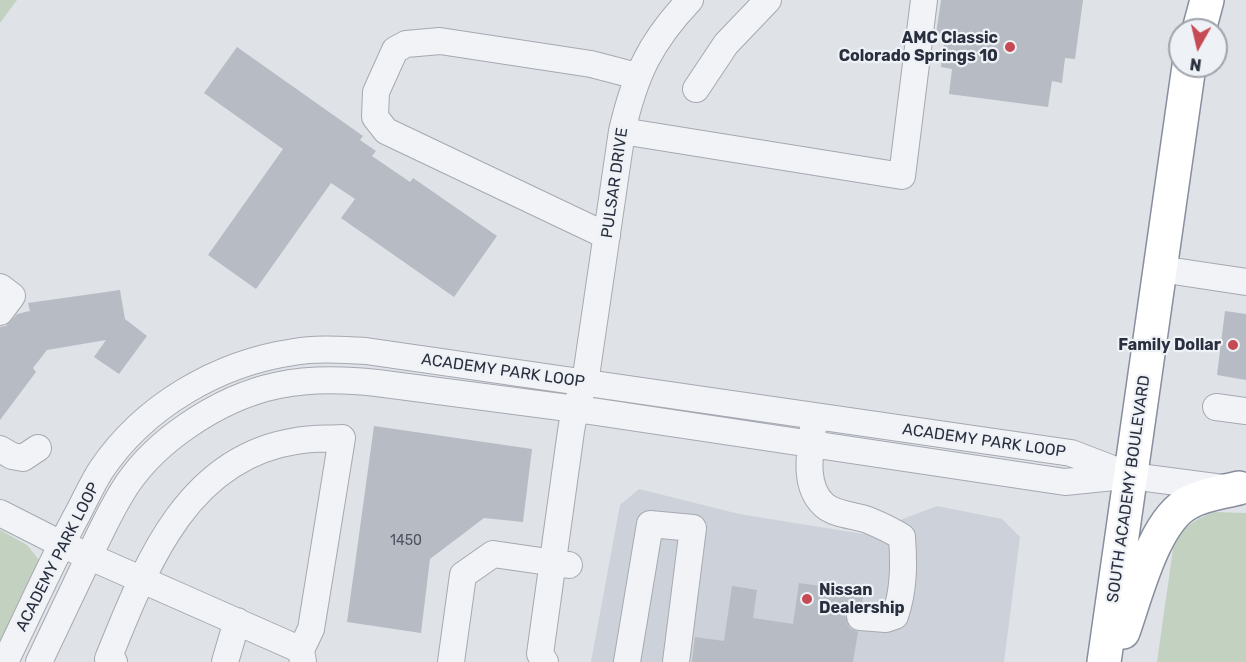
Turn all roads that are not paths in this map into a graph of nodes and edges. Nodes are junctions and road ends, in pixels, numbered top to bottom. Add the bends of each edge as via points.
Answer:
1 (690, 0) edge
2 (768, 0) edge
3 (924, 0) edge
4 (1185, 0) edge
5 (1208, 0) edge
6 (1186, 18) edge
7 (1203, 18) edge
8 (637, 76) junction
9 (1187, 78) edge
10 (696, 89) dead end
11 (622, 131) junction
12 (607, 236) junction
13 (1160, 269) junction
14 (1246, 282) edge
15 (0, 287) edge
16 (0, 312) edge
17 (585, 383) junction
18 (1216, 407) dead end
19 (583, 410) junction
20 (1246, 411) edge
21 (815, 416) junction
22 (811, 443) junction
23 (38, 447) dead end
24 (0, 449) edge
25 (1131, 476) junction
26 (1243, 489) edge
27 (0, 513) edge
28 (61, 544) junction
29 (89, 556) junction
30 (561, 563) junction
31 (141, 579) junction
32 (860, 617) dead end
33 (237, 621) junction
34 (304, 659) edge
35 (5, 662) edge
36 (39, 662) edge
37 (114, 662) edge
38 (225, 662) edge
39 (451, 662) edge
40 (547, 662) edge
41 (627, 662) edge
42 (676, 662) edge
43 (1104, 662) edge
44 (1112, 662) edge

1 - 8 street, PULSAR DRIVE via 655,42
2 - 10 street via 726,44
3 - 11 street via 902,176
4 - 6 highway
5 - 7 highway
8 - 11 street, PULSAR DRIVE
8 - 12 street via 591,64 440,41 406,44 396,50 376,92 375,117 386,131
9 - 13 highway, SOUTH ACADEMY BOULEVARD
11 - 12 street, PULSAR DRIVE
12 - 17 street, PULSAR DRIVE
13 - 14 street
13 - 25 highway, SOUTH ACADEMY BOULEVARD
15 - 16 street via 12,296
17 - 19 street, PULSAR DRIVE
17 - 21 street, ACADEMY PARK LOOP
17 - 28 street, ACADEMY PARK LOOP via 366,351 295,351 240,364 156,410 126,439 101,471
18 - 20 street
19 - 22 street, ACADEMY PARK LOOP
19 - 29 street, ACADEMY PARK LOOP via 346,380 310,380 252,391 205,414 153,453 129,482
19 - 30 street, PULSAR DRIVE
21 - 22 street
21 - 25 street, ACADEMY PARK LOOP via 1071,453
22 - 25 street, ACADEMY PARK LOOP via 1065,482
22 - 32 street via 808,468 813,488 823,504 902,537 902,591 895,616
23 - 24 street via 23,458
25 - 26 street
25 - 43 highway, SOUTH ACADEMY BOULEVARD
26 - 44 highway via 1189,502 1165,522
27 - 28 street
28 - 29 street
28 - 35 street, ACADEMY PARK LOOP
29 - 31 street
29 - 36 street, ACADEMY PARK LOOP
30 - 39 street via 493,554 463,575
30 - 40 street, PULSAR DRIVE via 540,654
31 - 33 street
31 - 34 street via 161,539 180,514 210,481 241,459 296,441 342,438
31 - 37 street via 108,659
33 - 34 street
33 - 38 street
41 - 42 street via 650,524 693,528

